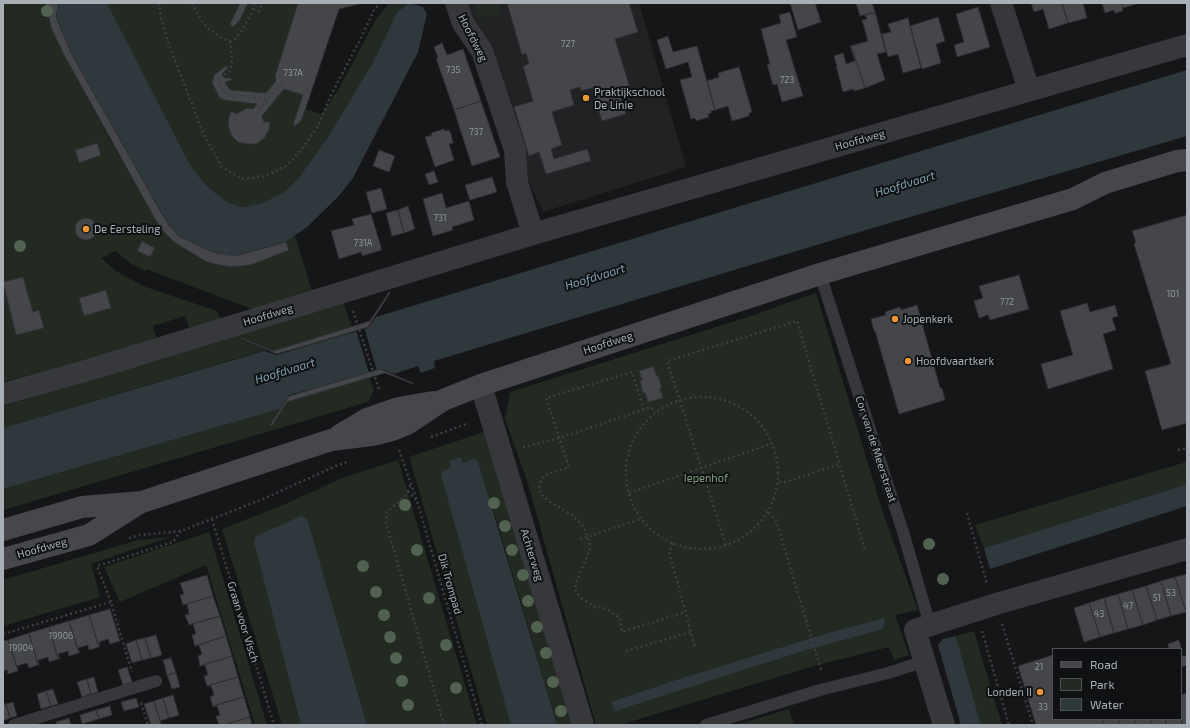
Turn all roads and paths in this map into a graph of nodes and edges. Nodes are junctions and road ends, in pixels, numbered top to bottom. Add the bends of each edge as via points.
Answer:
1 (159, 3) edge
2 (192, 3) edge
3 (254, 3) edge
4 (262, 3) edge
5 (380, 3) edge
6 (456, 3) edge
7 (1001, 3) edge
8 (253, 9) junction
9 (230, 41) junction
10 (1187, 45) edge
11 (283, 80) dead end
12 (1030, 90) junction
13 (269, 99) junction
14 (256, 114) dead end
15 (1187, 160) edge
16 (1187, 174) edge
17 (1073, 199) junction
18 (534, 234) junction
19 (226, 244) dead end
20 (226, 257) dead end
21 (820, 274) junction
22 (359, 328) dead end
23 (480, 385) junction
24 (3, 394) edge
25 (380, 394) dead end
26 (678, 399) junction
27 (644, 410) junction
28 (655, 412) junction
29 (490, 416) junction
30 (427, 438) dead end
31 (560, 438) junction
32 (773, 443) junction
33 (405, 446) dead end
34 (1187, 448) edge
35 (1178, 450) dead end
36 (502, 452) junction
37 (353, 461) dead end
38 (839, 464) junction
39 (701, 468) junction
40 (779, 482) junction
41 (411, 483) junction
42 (408, 492) junction
43 (629, 493) junction
44 (417, 501) junction
45 (142, 502) junction
46 (768, 513) junction
47 (967, 513) dead end
48 (212, 519) junction
49 (641, 519) junction
50 (3, 530) edge
51 (588, 537) junction
52 (580, 539) dead end
53 (673, 543) junction
54 (726, 546) junction
55 (1187, 548) edge
56 (865, 550) dead end
57 (3, 558) edge
58 (111, 602) junction
59 (988, 606) junction
60 (685, 612) junction
61 (930, 625) junction
62 (691, 632) junction
63 (3, 634) edge
64 (695, 647) dead end
65 (626, 651) dead end
66 (818, 658) dead end
67 (925, 661) junction
68 (156, 682) dead end
69 (136, 687) junction
70 (14, 725) edge
71 (148, 725) edge
72 (274, 725) edge
73 (444, 725) edge
74 (482, 725) edge
75 (583, 725) edge
76 (706, 725) edge
77 (944, 725) edge
78 (1009, 725) edge
79 (1033, 725) edge

1 - 5 path via 169,45 204,135 222,167 242,179 265,176 286,166 302,149 318,126 331,95 374,10
2 - 9 path via 209,29
3 - 8 path
4 - 8 path via 259,11
6 - 18 street, Hoofdweg via 463,23 482,51 515,150 517,182
7 - 12 street
8 - 9 path via 241,32
9 - 13 path via 231,67 229,72 218,80 221,88 228,94
10 - 12 street, Hoofdweg
11 - 13 path
12 - 18 street, Hoofdweg
13 - 14 path
15 - 17 street, Hoofdweg via 1105,183
16 - 17 street, Hoofdweg via 1108,195
17 - 21 street, Hoofdweg
18 - 24 street, Hoofdweg
19 - 20 path
21 - 23 street, Hoofdweg
21 - 61 lane, Cor van de Meerstraat
22 - 25 path
23 - 29 street, Achterweg
23 - 45 street, Hoofdweg via 443,400 407,424 392,430 330,440
26 - 28 path
26 - 32 path via 704,395 730,401 752,414 769,434
26 - 38 path via 667,361 797,321
26 - 39 path
27 - 28 path via 651,408
27 - 31 path
27 - 31 path via 632,372 546,398
28 - 43 path via 639,429 628,451 625,475
29 - 30 path
29 - 36 street, Achterweg
31 - 36 path
31 - 51 path via 569,467 545,475 539,488 550,502 584,527
32 - 39 path
32 - 40 path via 779,459
33 - 41 path, Dik Trompad via 398,449
34 - 35 path
36 - 75 street, Achterweg
37 - 48 path via 338,465
38 - 40 path via 786,482
38 - 56 path
39 - 43 path
39 - 54 path
40 - 46 path
41 - 42 path
41 - 44 path, Dik Trompad
42 - 44 path
42 - 73 path via 387,512 386,523
43 - 49 path
44 - 74 path, Dik Trompad
45 - 50 street, Hoofdweg via 82,507
45 - 57 street, Hoofdweg via 89,535
46 - 54 path via 754,530
46 - 66 path via 776,520
47 - 59 path
48 - 58 path via 181,531 173,542 97,566
48 - 72 path, Graan voor Visch
49 - 51 path
49 - 53 path via 660,537
51 - 52 path
51 - 60 path via 590,549 575,590 580,597 594,606 609,610 620,618 622,632
53 - 54 path via 682,547 706,550
53 - 60 path via 669,552
55 - 59 street
58 - 63 path
58 - 69 path
59 - 61 street
59 - 78 path
59 - 79 path
60 - 62 path
61 - 67 street via 915,630
62 - 64 path
62 - 65 path
67 - 76 lane
67 - 77 street
68 - 69 lane
69 - 70 lane
69 - 71 path

